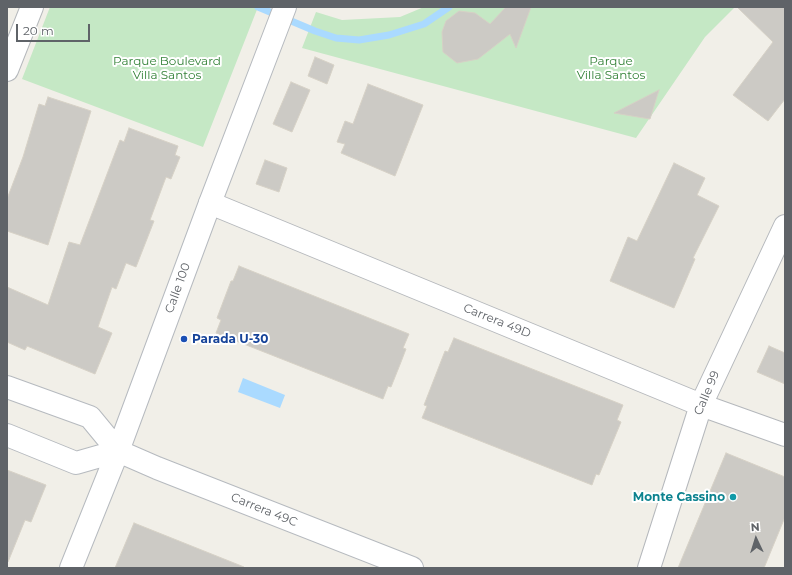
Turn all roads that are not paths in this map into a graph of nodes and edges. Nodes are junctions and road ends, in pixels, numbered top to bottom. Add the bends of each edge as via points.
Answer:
1 (32, 7) edge
2 (283, 14) edge
3 (7, 70) edge
4 (210, 203) junction
5 (785, 226) edge
6 (7, 387) edge
7 (701, 405) junction
8 (7, 435) edge
9 (785, 435) edge
10 (118, 451) junction
11 (71, 568) edge
12 (412, 568) edge
13 (649, 568) edge

1 - 3 street
2 - 4 street, Calle 100
4 - 7 street, Carrera 49D
4 - 10 street, Calle 100
5 - 7 street, Calle 99
6 - 10 street, Carrera 49C via 90,418
7 - 9 street, Carrera 49D
7 - 13 street, Calle 99
8 - 10 street via 76,463
10 - 11 street, Calle 100
10 - 12 street, Carrera 49C

